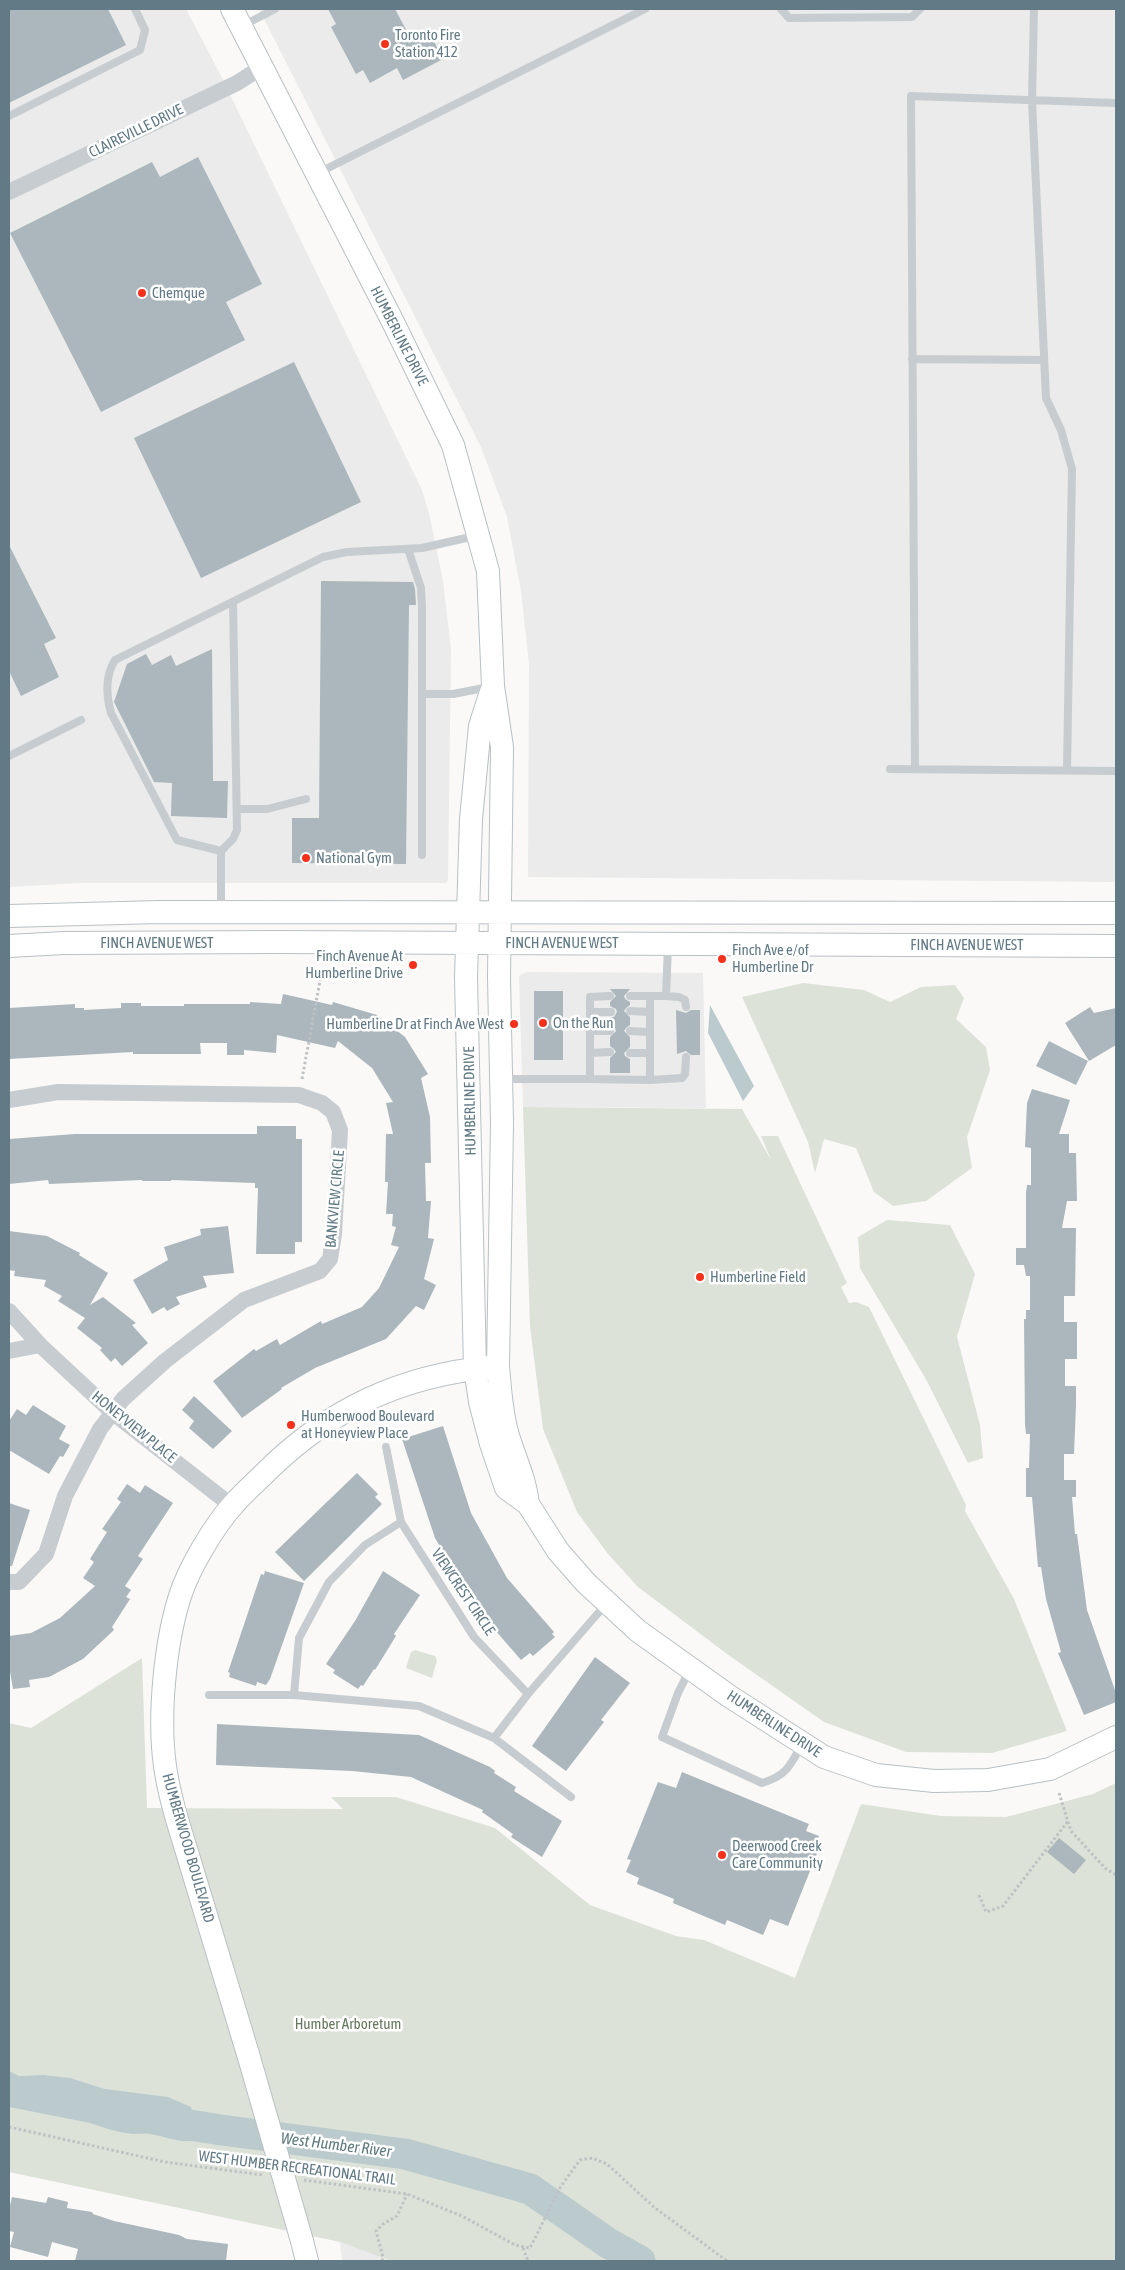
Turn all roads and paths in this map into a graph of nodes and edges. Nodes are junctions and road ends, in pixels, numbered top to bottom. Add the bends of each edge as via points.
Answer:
1 (135, 9) edge
2 (275, 9) edge
3 (645, 9) edge
4 (781, 9) edge
5 (920, 9) edge
6 (1034, 9) edge
7 (236, 18) edge
8 (262, 67) junction
9 (1032, 100) junction
10 (1116, 103) edge
11 (9, 116) edge
12 (317, 173) junction
13 (9, 192) edge
14 (912, 359) junction
15 (1044, 360) junction
16 (478, 535) junction
17 (408, 549) junction
18 (233, 602) junction
19 (493, 686) junction
20 (422, 694) junction
21 (81, 720) dead end
22 (9, 756) edge
23 (890, 769) dead end
24 (915, 769) junction
25 (1068, 770) junction
26 (1116, 771) edge
27 (306, 799) dead end
28 (237, 809) junction
29 (221, 851) junction
30 (422, 855) dead end
31 (221, 912) junction
32 (468, 912) junction
33 (500, 913) junction
34 (1116, 913) edge
35 (9, 916) edge
36 (467, 943) junction
37 (500, 943) junction
38 (668, 944) junction
39 (9, 946) edge
40 (1116, 946) edge
41 (322, 970) dead end
42 (610, 996) dead end
43 (630, 996) dead end
44 (650, 996) junction
45 (666, 996) junction
46 (686, 1007) dead end
47 (630, 1011) dead end
48 (590, 1012) junction
49 (610, 1012) dead end
50 (650, 1012) junction
51 (590, 1031) junction
52 (610, 1031) dead end
53 (630, 1031) dead end
54 (650, 1032) junction
55 (610, 1052) dead end
56 (590, 1053) junction
57 (630, 1053) dead end
58 (650, 1053) junction
59 (686, 1057) dead end
60 (501, 1079) junction
61 (590, 1079) junction
62 (650, 1080) junction
63 (299, 1095) junction
64 (9, 1100) edge
65 (9, 1311) edge
66 (40, 1345) junction
67 (9, 1351) edge
68 (498, 1366) junction
69 (475, 1368) junction
70 (112, 1412) junction
71 (386, 1447) dead end
72 (528, 1504) junction
73 (232, 1506) junction
74 (401, 1522) junction
75 (9, 1582) edge
76 (606, 1604) junction
77 (691, 1667) junction
78 (209, 1694) dead end
79 (528, 1694) junction
80 (294, 1695) junction
81 (1116, 1737) edge
82 (494, 1738) junction
83 (803, 1742) junction
84 (1058, 1793) dead end
85 (571, 1797) dead end
86 (1068, 1822) junction
87 (1116, 1875) edge
88 (979, 1895) dead end
89 (9, 2127) edge
90 (264, 2175) dead end
91 (302, 2179) dead end
92 (407, 2194) junction
93 (522, 2247) junction
94 (304, 2251) edge
95 (382, 2261) edge
96 (528, 2261) edge
97 (727, 2261) edge

1 - 11 lane via 145,30 140,50
2 - 7 lane
3 - 12 lane
4 - 5 lane via 789,18 912,18
6 - 9 lane
7 - 8 street, HUMBERLINE DRIVE
8 - 12 street, HUMBERLINE DRIVE
8 - 13 street, CLAIREVILLE DRIVE via 236,83
9 - 10 lane
9 - 14 lane via 911,96
9 - 15 lane
12 - 16 street, HUMBERLINE DRIVE via 453,445
14 - 15 lane
14 - 24 lane
15 - 25 lane via 1046,398 1061,430 1072,468
16 - 17 lane
16 - 19 street, HUMBERLINE DRIVE via 488,571
17 - 18 lane via 347,552 323,557
17 - 20 lane via 421,588
18 - 28 lane
18 - 29 lane via 115,660 109,669 107,700 176,840
19 - 20 lane via 454,694
19 - 32 street, HUMBERLINE DRIVE via 480,726 471,819
19 - 33 street, HUMBERLINE DRIVE via 502,747
20 - 30 lane
21 - 22 lane
23 - 24 lane
24 - 25 lane
25 - 26 lane
27 - 28 lane via 266,809
28 - 29 lane via 237,830 233,840
29 - 31 lane
31 - 32 street, FINCH AVENUE WEST
31 - 35 street, FINCH AVENUE WEST
32 - 33 street, FINCH AVENUE WEST
32 - 36 street, HUMBERLINE DRIVE
33 - 34 street, FINCH AVENUE WEST
33 - 37 street, HUMBERLINE DRIVE
36 - 37 street, FINCH AVENUE WEST
36 - 39 street, FINCH AVENUE WEST via 74,943
36 - 69 street, HUMBERLINE DRIVE
37 - 38 street, FINCH AVENUE WEST
37 - 60 street, HUMBERLINE DRIVE
38 - 40 street, FINCH AVENUE WEST
38 - 45 lane
41 - 63 path
42 - 48 lane via 590,997
43 - 44 lane
44 - 45 lane
44 - 50 lane
45 - 46 lane via 680,997 685,1000
47 - 50 lane
48 - 49 lane
48 - 51 lane
50 - 54 lane
51 - 52 lane
51 - 56 lane
53 - 54 lane
54 - 58 lane
55 - 56 lane
56 - 61 lane
57 - 58 lane
58 - 62 lane
59 - 62 lane via 682,1078
60 - 61 lane
60 - 68 street, HUMBERLINE DRIVE
61 - 62 lane
63 - 64 street, BANKVIEW CIRCLE via 58,1092
63 - 70 street, BANKVIEW CIRCLE via 322,1103 332,1112 340,1130 330,1259 320,1271 244,1300 165,1361
65 - 66 street, HONEYVIEW PLACE
66 - 67 street
66 - 70 street, HONEYVIEW PLACE
68 - 69 street, HUMBERWOOD BOULEVARD
68 - 72 street, HUMBERLINE DRIVE via 501,1406 526,1483
69 - 72 street, HUMBERLINE DRIVE via 488,1436 506,1488
69 - 73 street, HUMBERWOOD BOULEVARD via 392,1388 348,1408 315,1429
70 - 73 street, HONEYVIEW PLACE
70 - 75 street, BANKVIEW CIRCLE via 65,1496 46,1554 19,1582
71 - 74 lane, VIEWCREST CIRCLE
72 - 76 street, HUMBERLINE DRIVE via 558,1551
73 - 94 street, HUMBERWOOD BOULEVARD, bridge via 200,1554 180,1596 162,1704 165,1766 179,1824
74 - 79 lane, VIEWCREST CIRCLE via 474,1637
74 - 80 lane via 365,1545 329,1582 299,1638
76 - 77 street, HUMBERLINE DRIVE via 638,1631
76 - 79 lane
77 - 83 street, HUMBERLINE DRIVE via 729,1696
77 - 83 lane via 662,1737 762,1783 778,1778
78 - 80 lane
79 - 82 lane
80 - 82 lane via 419,1706
81 - 83 street, HUMBERLINE DRIVE via 1050,1769 988,1780 943,1781 876,1775 824,1757
82 - 85 lane
84 - 86 path
86 - 87 path via 1071,1831 1105,1868
86 - 88 path via 1003,1906 986,1912
89 - 90 path, WEST HUMBER RECREATIONAL TRAIL via 165,2162
91 - 92 path, WEST HUMBER RECREATIONAL TRAIL
92 - 93 path, WEST HUMBER RECREATIONAL TRAIL via 462,2216
92 - 95 path via 397,2216 376,2231
93 - 96 path
93 - 97 path via 530,2248 561,2186 580,2160 592,2158 607,2164 655,2208

